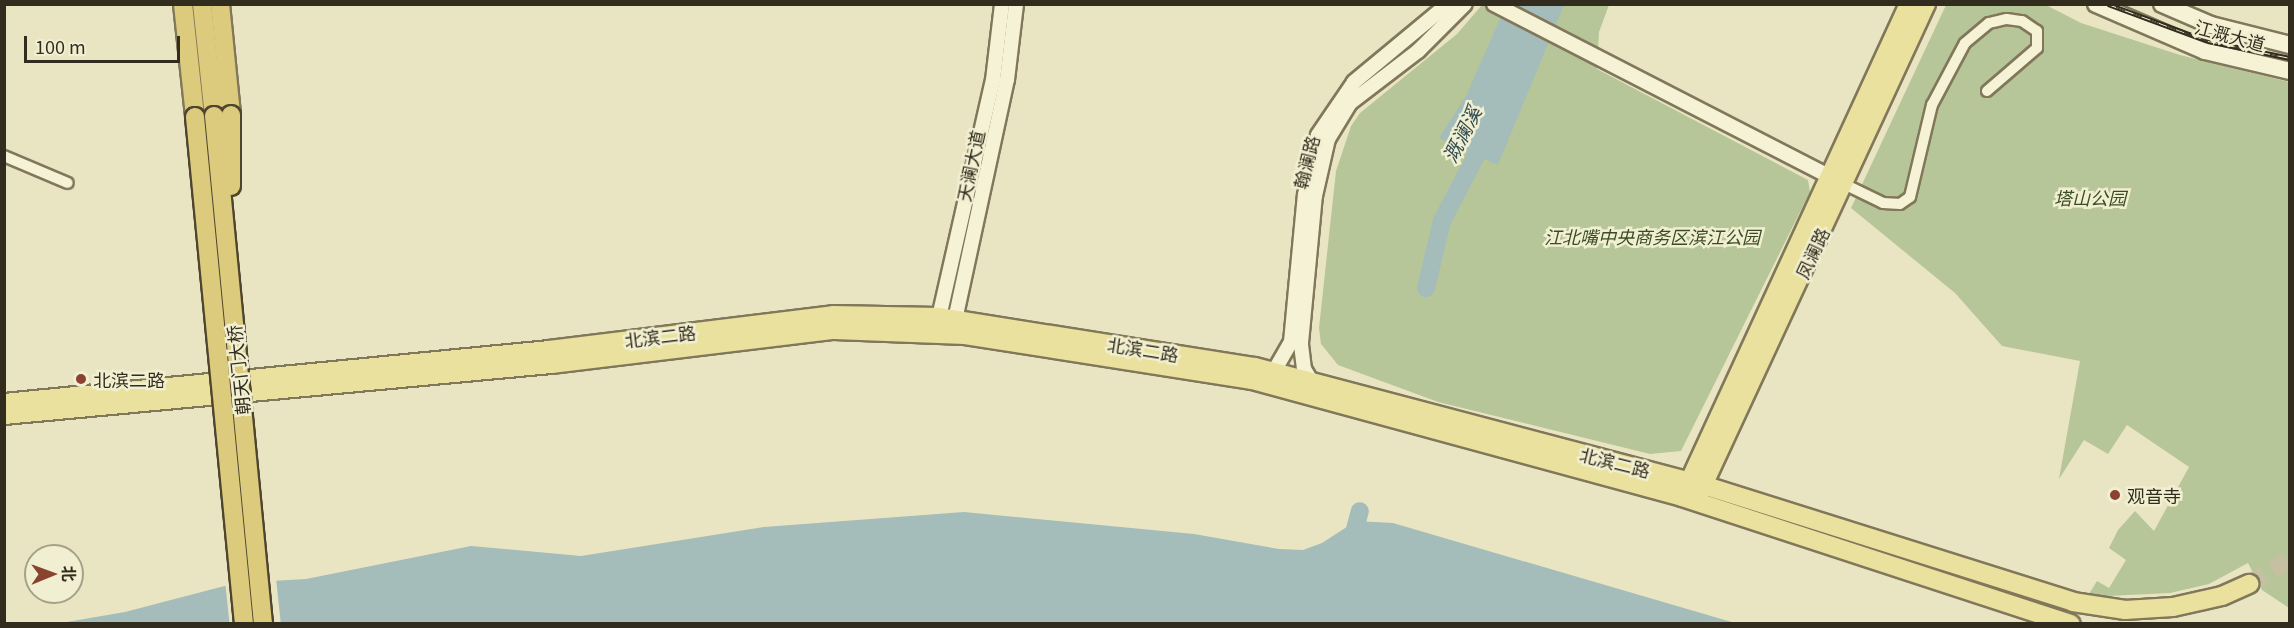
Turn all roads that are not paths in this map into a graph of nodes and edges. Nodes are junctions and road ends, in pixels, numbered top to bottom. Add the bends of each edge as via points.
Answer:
1 (183, 4) edge
2 (202, 4) edge
3 (220, 4) edge
4 (1002, 4) edge
5 (1016, 4) edge
6 (1448, 4) edge
7 (1465, 4) edge
8 (1909, 4) edge
9 (1926, 4) edge
10 (2096, 4) edge
11 (2163, 4) edge
12 (1496, 6) edge
13 (2289, 45) edge
14 (2289, 71) edge
15 (1987, 90) dead end
16 (222, 116) junction
17 (4, 156) edge
18 (1838, 181) junction
19 (68, 183) dead end
20 (945, 326) junction
21 (1273, 372) junction
22 (1312, 384) junction
23 (4, 403) edge
24 (4, 415) edge
25 (1693, 491) junction
26 (2249, 584) tunnel mouth
27 (244, 624) edge
28 (263, 624) edge
29 (2071, 624) edge

1 - 27 highway, 朝天门大桥, bridge
2 - 16 highway
3 - 16 highway
4 - 20 street, 天澜大道 via 993,80
5 - 20 street, 天澜大道 via 1007,80
6 - 21 street, 翰澜路 via 1354,82 1318,135 1305,195 1291,342
7 - 22 street, 翰澜路 via 1418,51 1350,103 1328,139 1315,196 1301,343 1304,369
8 - 18 main road, 凤澜路
9 - 18 main road, 凤澜路
10 - 14 main road, 江溉大道 via 2205,51
11 - 13 main road, 江溉大道 via 2211,25
12 - 18 street
15 - 18 street via 2037,48 2037,31 2022,21 1989,23 1965,43 1932,105 1910,197 1900,204 1883,204
16 - 28 highway, 朝天门大桥, bridge via 230,296
17 - 19 street
18 - 25 main road, 凤澜路
20 - 21 main road, 北滨二路
20 - 23 main road, 北滨二路 via 832,315 549,350
20 - 24 main road, 北滨二路 via 834,330 550,364
20 - 25 main road, 北滨二路 via 1251,380
21 - 22 main road, 北滨二路
22 - 25 main road, 北滨二路
25 - 26 main road, 北滨二路 via 2097,607 2173,607 2222,596
25 - 29 main road, 北滨二路

